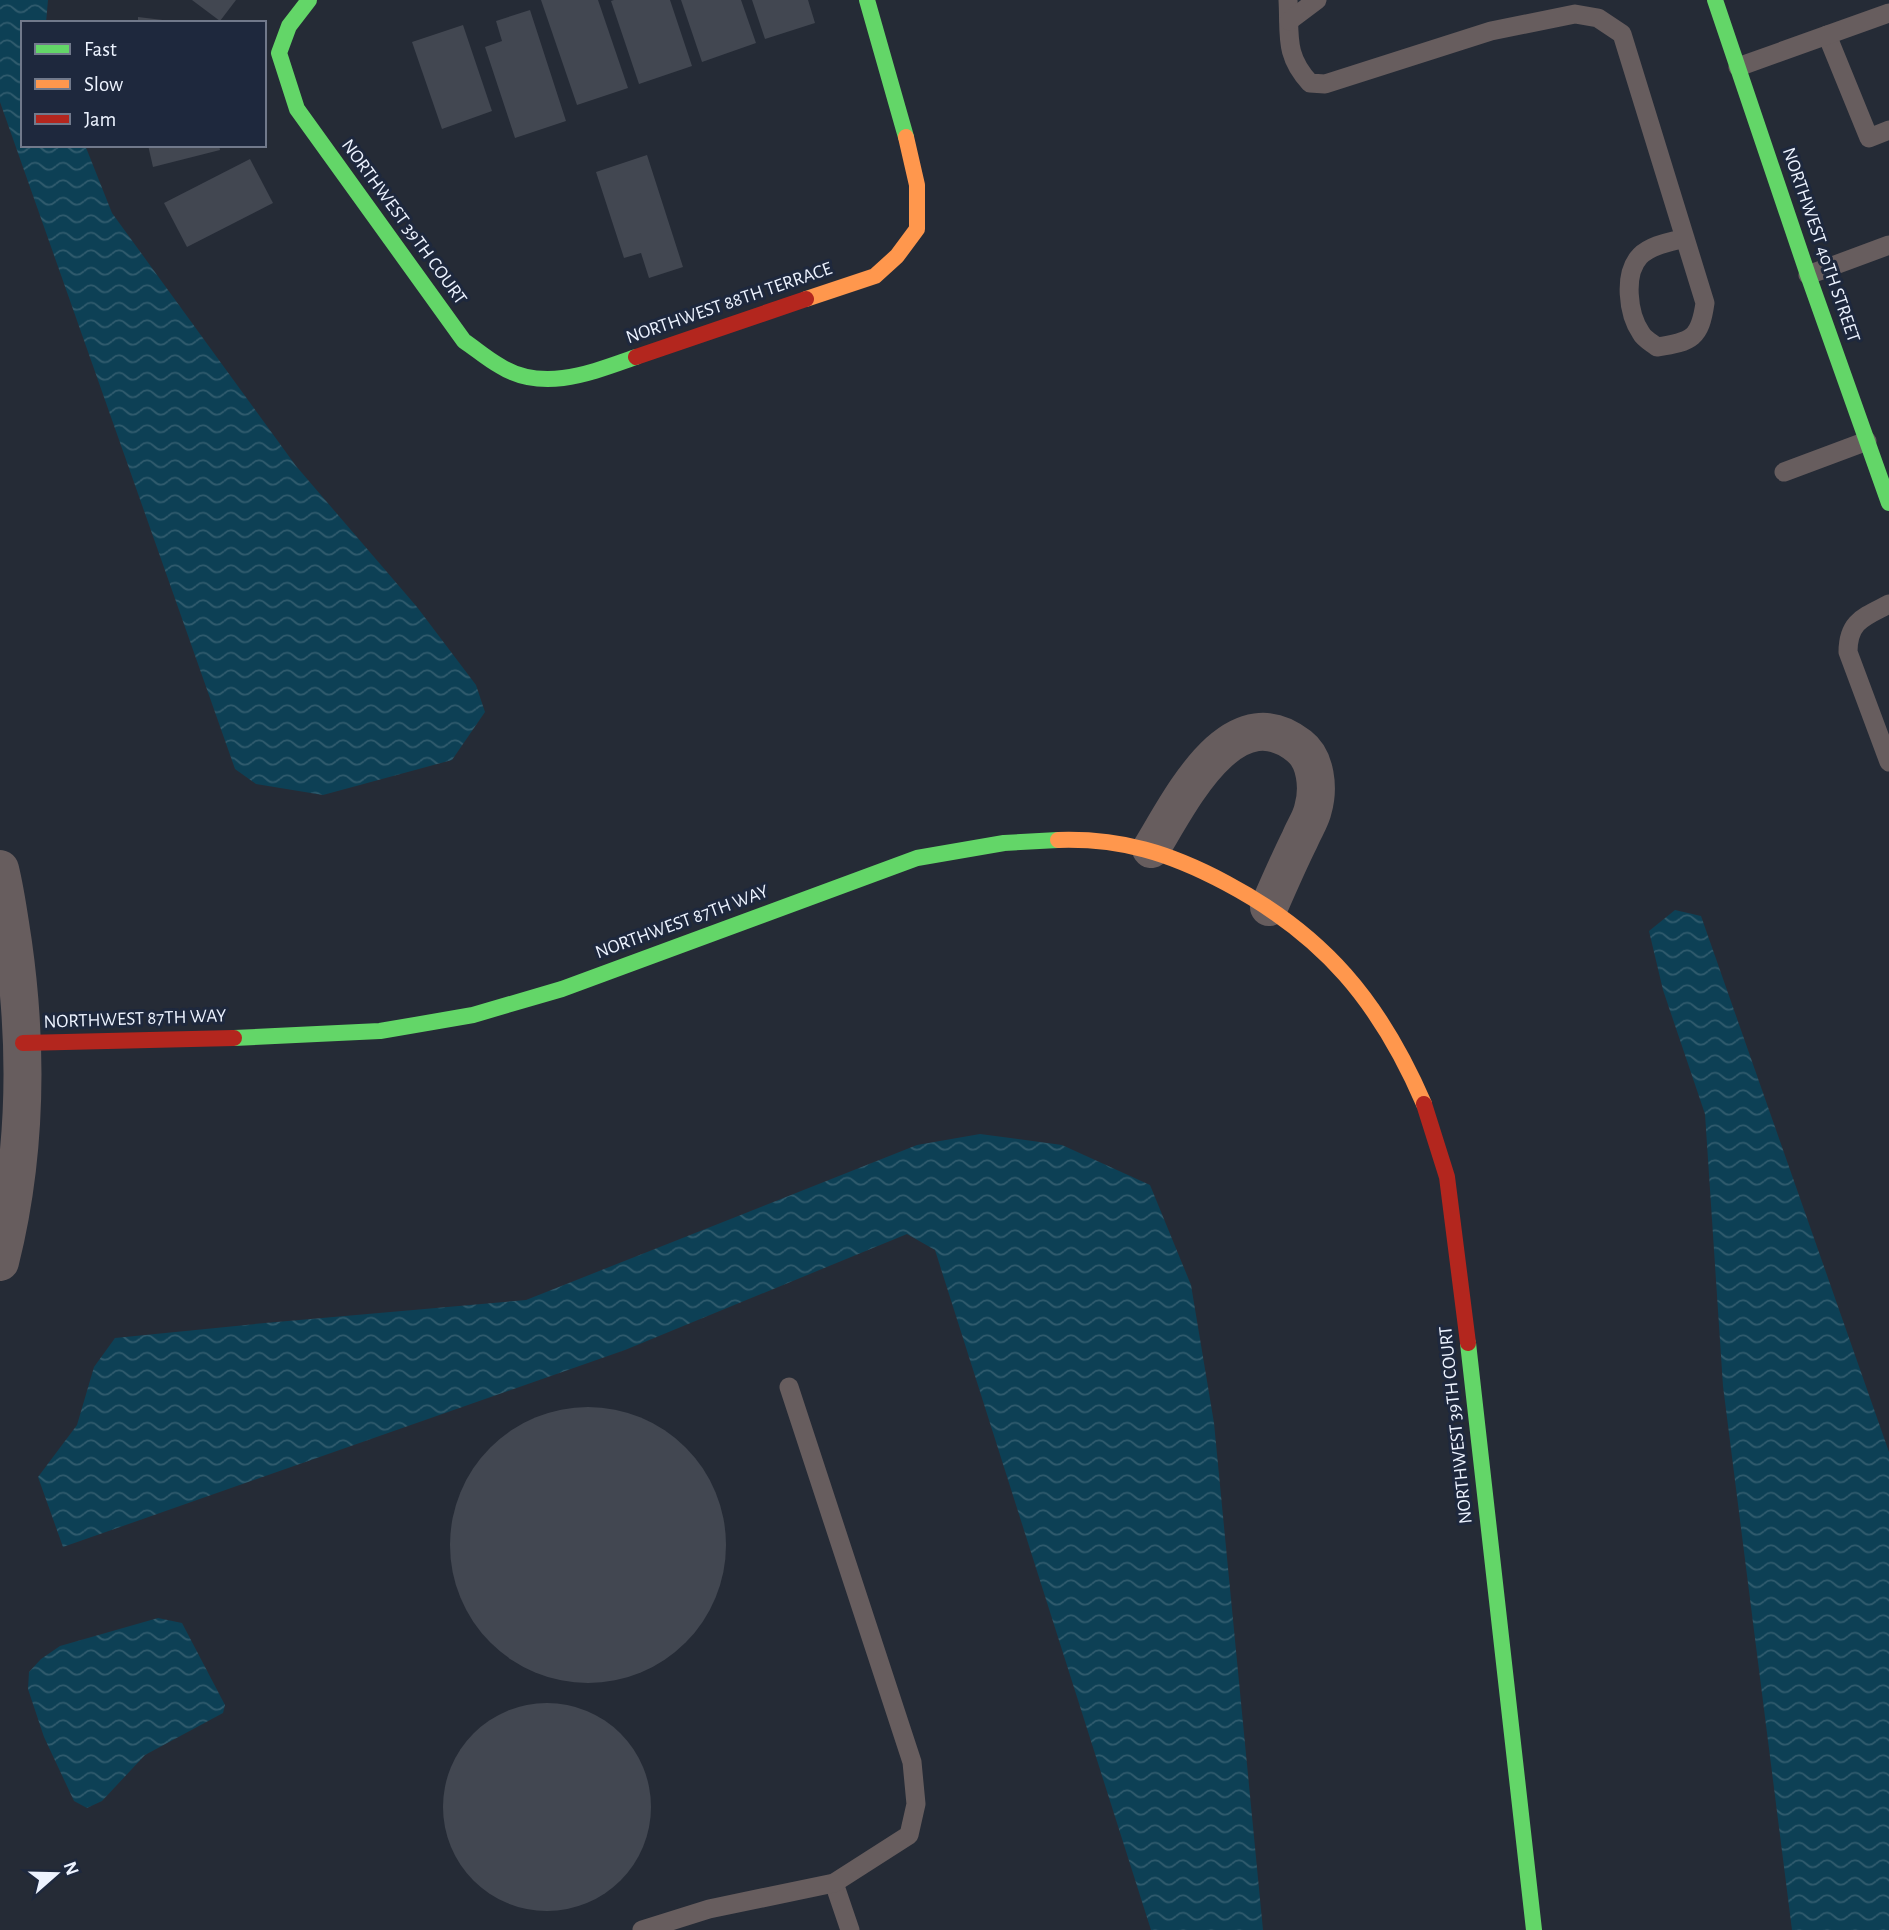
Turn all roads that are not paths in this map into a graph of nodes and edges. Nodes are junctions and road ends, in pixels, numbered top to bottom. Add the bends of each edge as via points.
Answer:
1 (309, 0) edge
2 (867, 0) edge
3 (1288, 0) edge
4 (1317, 0) edge
5 (1715, 0) edge
6 (1889, 13) edge
7 (1289, 21) junction
8 (1827, 35) junction
9 (1738, 67) junction
10 (1889, 130) edge
11 (1685, 237) junction
12 (1889, 245) edge
13 (1808, 275) junction
14 (535, 379) joint
15 (1867, 441) junction
16 (1784, 472) dead end
17 (1889, 503) edge
18 (1889, 604) edge
19 (1889, 762) edge
20 (1152, 849) junction
21 (0, 869) edge
22 (1269, 907) junction
23 (1323, 950) joint
24 (23, 1043) junction
25 (0, 1262) edge
26 (789, 1387) dead end
27 (834, 1883) junction
28 (642, 1930) edge
29 (850, 1930) edge
30 (1534, 1930) edge

1 - 14 street, NORTHWEST 39TH COURT via 289,26 279,52 296,109 464,341 502,368
2 - 14 street, NORTHWEST 88TH TERRACE via 917,185 917,229 897,256 875,276 577,377
3 - 7 lane
4 - 7 lane
5 - 9 street, NORTHWEST 40TH STREET
6 - 8 lane
7 - 11 lane via 1288,43 1299,72 1310,83 1325,84 1491,31 1575,14 1598,18 1622,34
8 - 9 lane
8 - 10 lane via 1868,138
9 - 13 street, NORTHWEST 40TH STREET
11 - 11 lane via 1705,303 1703,319 1699,330 1684,342 1657,347 1641,334 1630,308 1628,284 1639,257 1657,245
12 - 13 lane
13 - 15 street, NORTHWEST 40TH STREET
15 - 16 lane
15 - 17 street, NORTHWEST 40TH STREET
18 - 19 lane via 1861,619 1848,637 1848,652
20 - 22 street, NORTHWEST 87TH WAY
20 - 22 street via 1220,750 1241,735 1263,730 1287,737 1308,753 1315,776 1314,809
20 - 24 street, NORTHWEST 87TH WAY via 1040,839 978,845 917,858 573,985 473,1015 380,1031
21 - 24 street via 18,976
22 - 23 street, NORTHWEST 87TH WAY
23 - 30 street, NORTHWEST 39TH COURT via 1368,1004 1403,1058 1444,1162
24 - 25 street via 20,1147
26 - 27 lane via 912,1762 916,1804 909,1835
27 - 28 lane via 709,1909
27 - 29 lane

